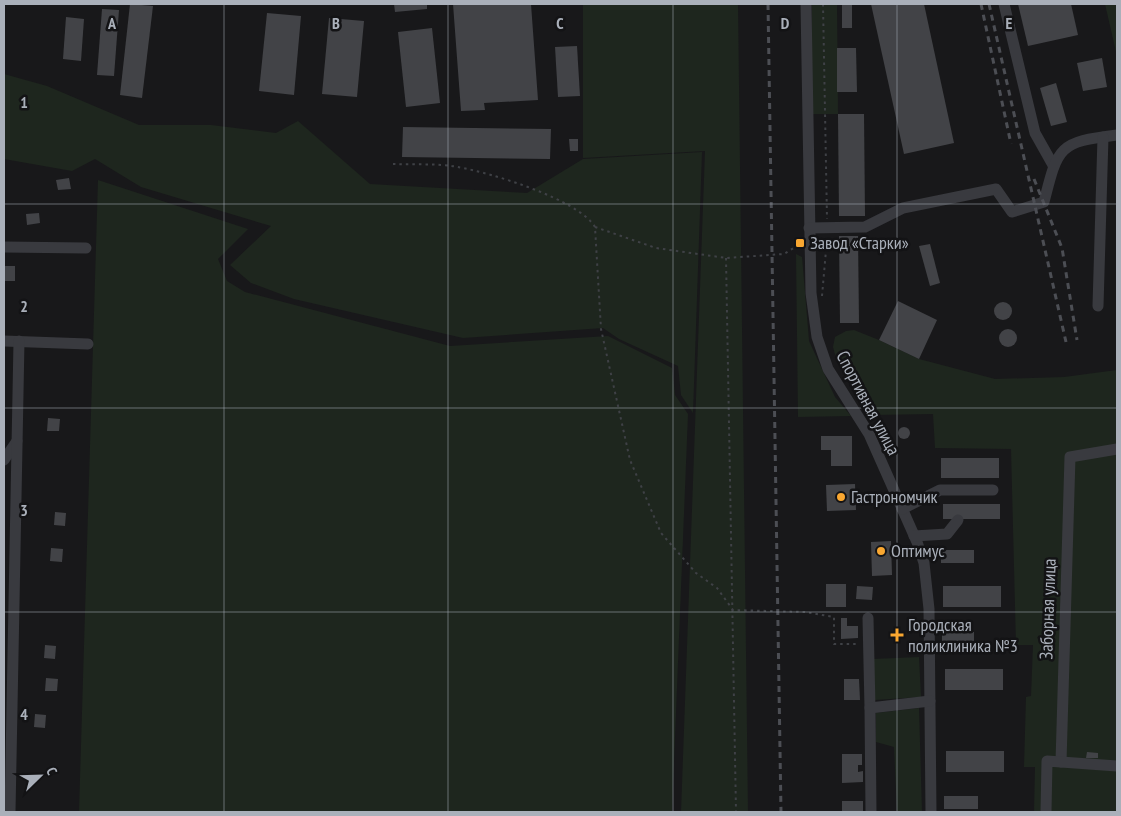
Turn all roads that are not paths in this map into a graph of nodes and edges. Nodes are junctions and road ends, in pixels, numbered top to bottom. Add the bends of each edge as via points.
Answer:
1 (806, 4) edge
2 (1004, 4) edge
3 (1117, 136) edge
4 (1103, 137) junction
5 (1054, 165) junction
6 (809, 228) junction
7 (4, 247) edge
8 (86, 248) dead end
9 (1098, 306) dead end
10 (4, 341) edge
11 (19, 341) junction
12 (88, 344) dead end
13 (17, 440) junction
14 (1117, 449) edge
15 (4, 460) edge
16 (993, 490) dead end
17 (902, 509) junction
18 (958, 520) dead end
19 (914, 536) junction
20 (868, 618) dead end
21 (930, 701) junction
22 (12, 706) junction
23 (870, 708) junction
24 (4, 718) edge
25 (1061, 762) junction
26 (1117, 766) edge
27 (10, 812) edge
28 (871, 812) edge
29 (931, 812) edge
30 (1046, 812) edge

1 - 6 street, Спортивная улица
2 - 5 street via 1034,133
3 - 4 street
4 - 5 street via 1080,140 1060,154
4 - 9 street
5 - 6 street via 1044,202 1012,212 996,189 903,208 865,227
6 - 17 street, Спортивная улица via 811,293 822,355 838,389 869,434
7 - 8 street
10 - 11 street
11 - 12 street
11 - 13 street
13 - 15 street
13 - 22 street
14 - 25 street, Заборная улица via 1070,457
16 - 17 street via 940,490
17 - 19 street, Спортивная улица
18 - 19 street via 947,534
19 - 21 street, Спортивная улица via 924,563 927,589
20 - 23 street
21 - 23 street
21 - 29 street, Спортивная улица
22 - 24 street
22 - 27 street
23 - 28 street
25 - 26 street
25 - 30 street via 1047,761

